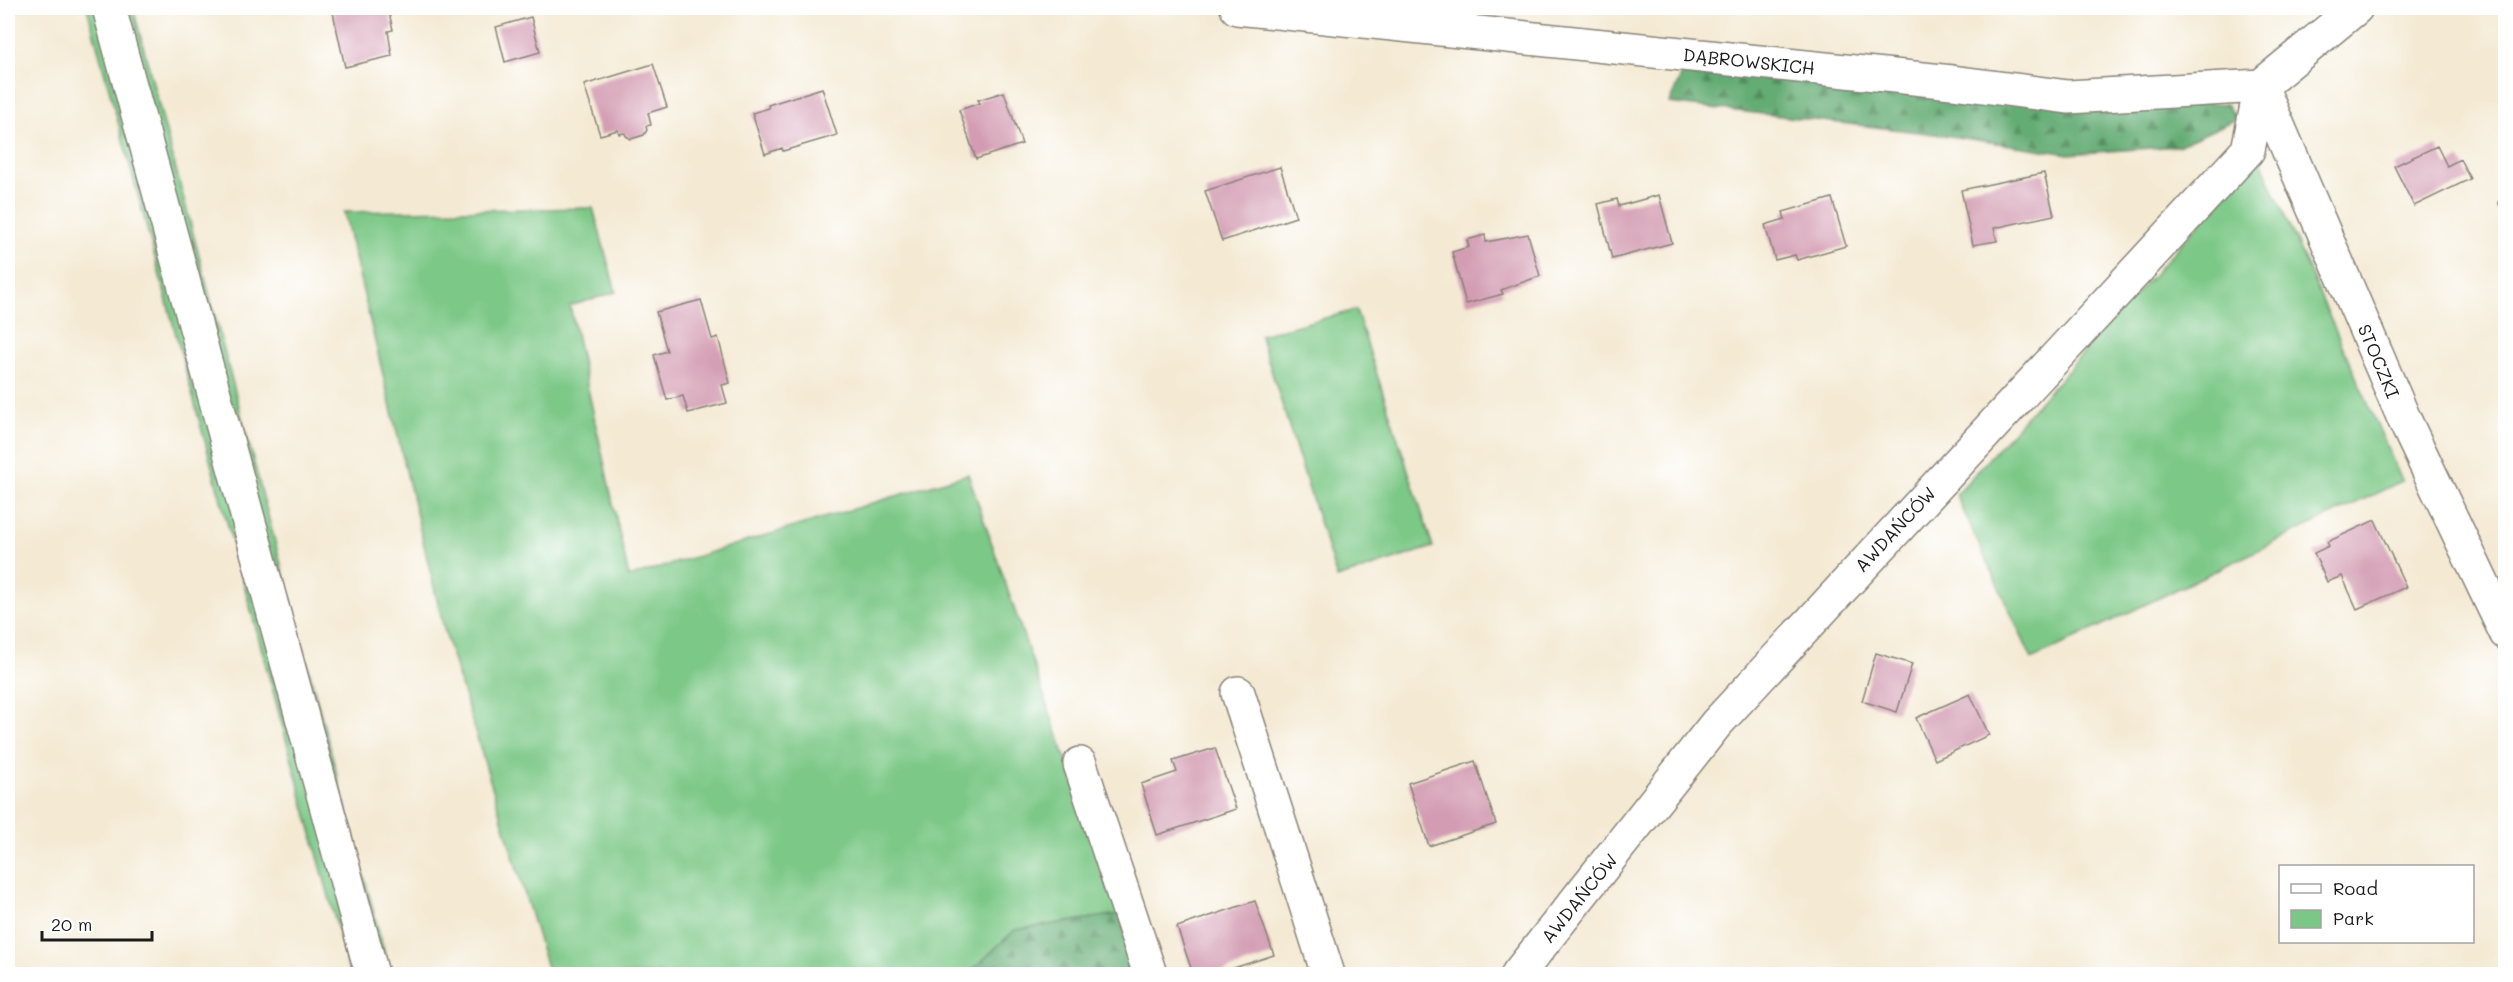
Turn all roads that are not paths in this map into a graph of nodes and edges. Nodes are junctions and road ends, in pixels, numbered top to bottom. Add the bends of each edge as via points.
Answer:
1 (109, 8) edge
2 (1237, 8) edge
3 (2356, 8) edge
4 (2261, 86) junction
5 (2505, 633) edge
6 (1238, 693) dead end
7 (1080, 764) dead end
8 (372, 975) edge
9 (1150, 975) edge
10 (1328, 975) edge
11 (1518, 975) edge

1 - 8 street
2 - 4 street, DĄBROWSKICH via 2068,97
3 - 4 street
4 - 5 street, STOCZKI via 2405,421
4 - 11 street, AWDAŃCÓW via 2248,150 1716,724
6 - 10 street
7 - 9 street

